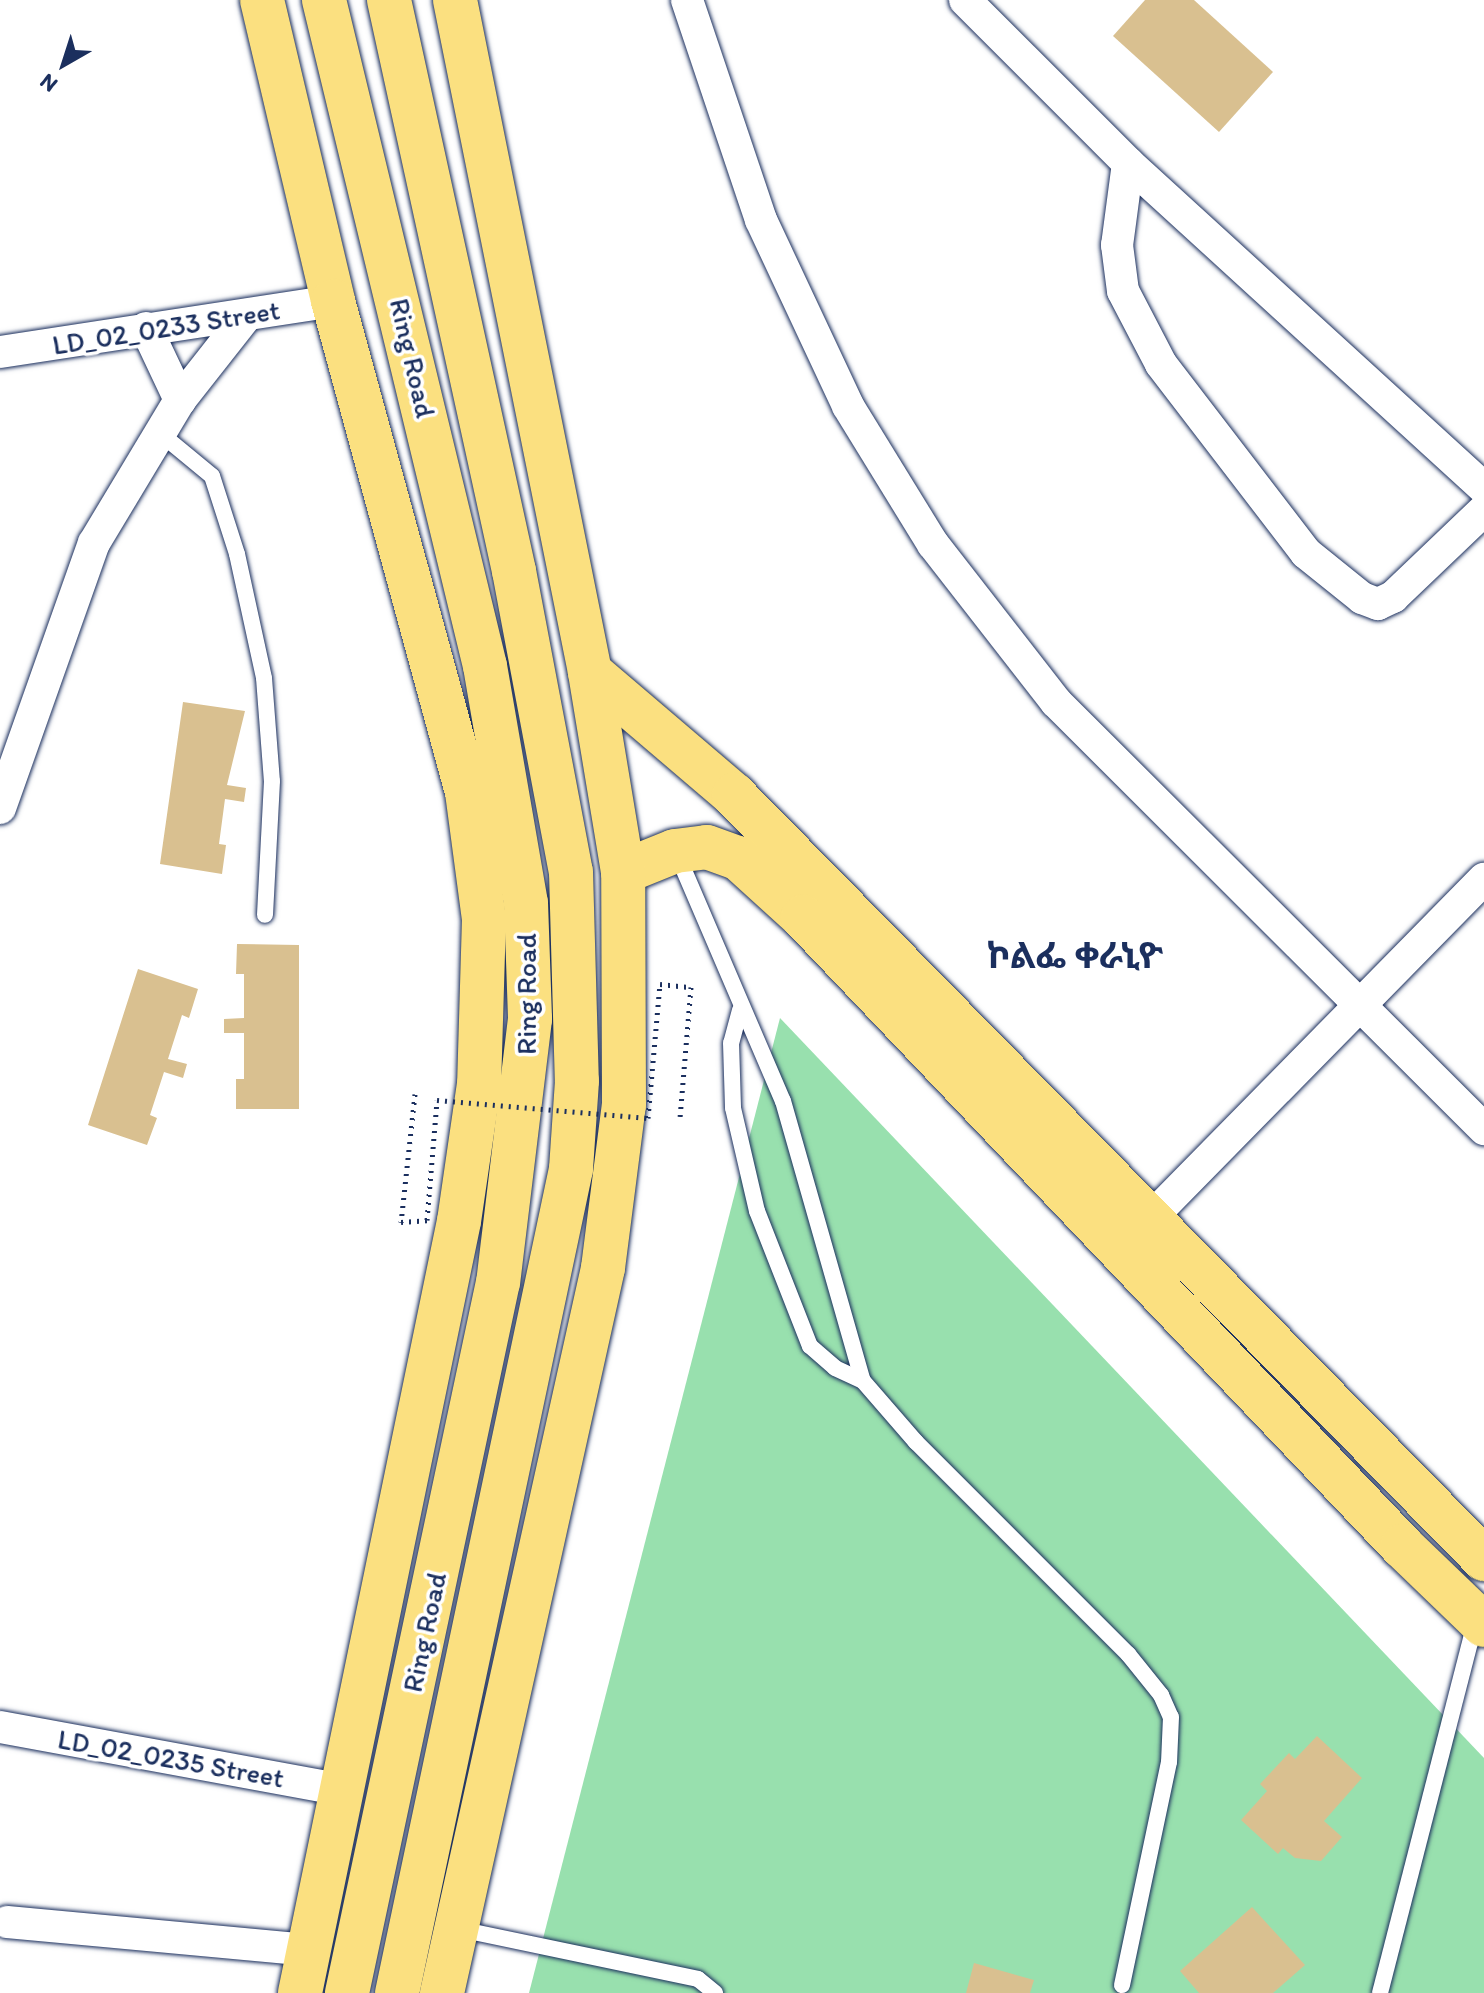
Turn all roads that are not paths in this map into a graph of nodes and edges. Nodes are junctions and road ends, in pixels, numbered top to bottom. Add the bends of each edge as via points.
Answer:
1 (262, 0) edge
2 (324, 0) edge
3 (389, 0) edge
4 (455, 0) edge
5 (687, 0) edge
6 (965, 0) edge
7 (1128, 163) junction
8 (333, 301) junction
9 (247, 315) junction
10 (146, 328) junction
11 (0, 352) edge
12 (180, 400) junction
13 (161, 434) junction
14 (1484, 488) edge
15 (1484, 510) edge
16 (590, 672) junction
17 (0, 808) edge
18 (675, 851) junction
19 (623, 872) junction
20 (1484, 879) edge
21 (265, 915) dead end
22 (1356, 1004) junction
23 (740, 1010) junction
24 (1484, 1129) edge
25 (1152, 1215) junction
26 (1120, 1252) junction
27 (863, 1381) junction
28 (1484, 1559) edge
29 (1480, 1622) edge
30 (0, 1727) edge
31 (342, 1790) junction
32 (7, 1922) dead end
33 (455, 1928) junction
34 (308, 1950) junction
35 (1122, 1985) dead end
36 (300, 1993) edge
37 (347, 1993) edge
38 (397, 1993) edge
39 (442, 1993) edge
40 (715, 1993) edge
41 (1380, 1993) edge

1 - 8 main road
2 - 37 main road, Ring Road via 485,666 526,903 530,1019 498,1282
3 - 38 main road, Ring Road via 558,796 571,872 577,1081 571,1169
4 - 16 main road
5 - 22 street via 761,220 848,406 933,544 1056,702
6 - 7 street
7 - 14 street
7 - 15 street via 1117,245 1123,291 1161,364 1306,553 1362,598 1378,604 1393,597
8 - 9 street, LD_02_0233 Street
8 - 31 main road via 467,792 484,919 479,1084 459,1221
9 - 10 street, LD_02_0233 Street
9 - 12 street
10 - 11 street, LD_02_0233 Street
10 - 12 street
12 - 13 street
13 - 17 street via 94,543
13 - 21 lane via 212,476 237,554 264,678 272,781
16 - 19 main road
16 - 25 main road via 734,795
18 - 19 main road
18 - 23 lane
18 - 26 main road via 707,847 738,858 768,884
19 - 33 main road via 624,1105 603,1268
20 - 22 street
22 - 24 street
22 - 25 street
23 - 27 lane via 783,1101
23 - 27 lane via 731,1043 733,1108 757,1211 810,1346 835,1368
25 - 26 street
25 - 28 main road
26 - 29 main road
27 - 35 lane via 916,1442 1128,1654 1161,1695 1171,1717 1169,1762
29 - 41 lane
30 - 31 street, LD_02_0235 Street
31 - 34 main road
32 - 34 street
33 - 39 main road
33 - 40 lane via 698,1979
34 - 36 main road

